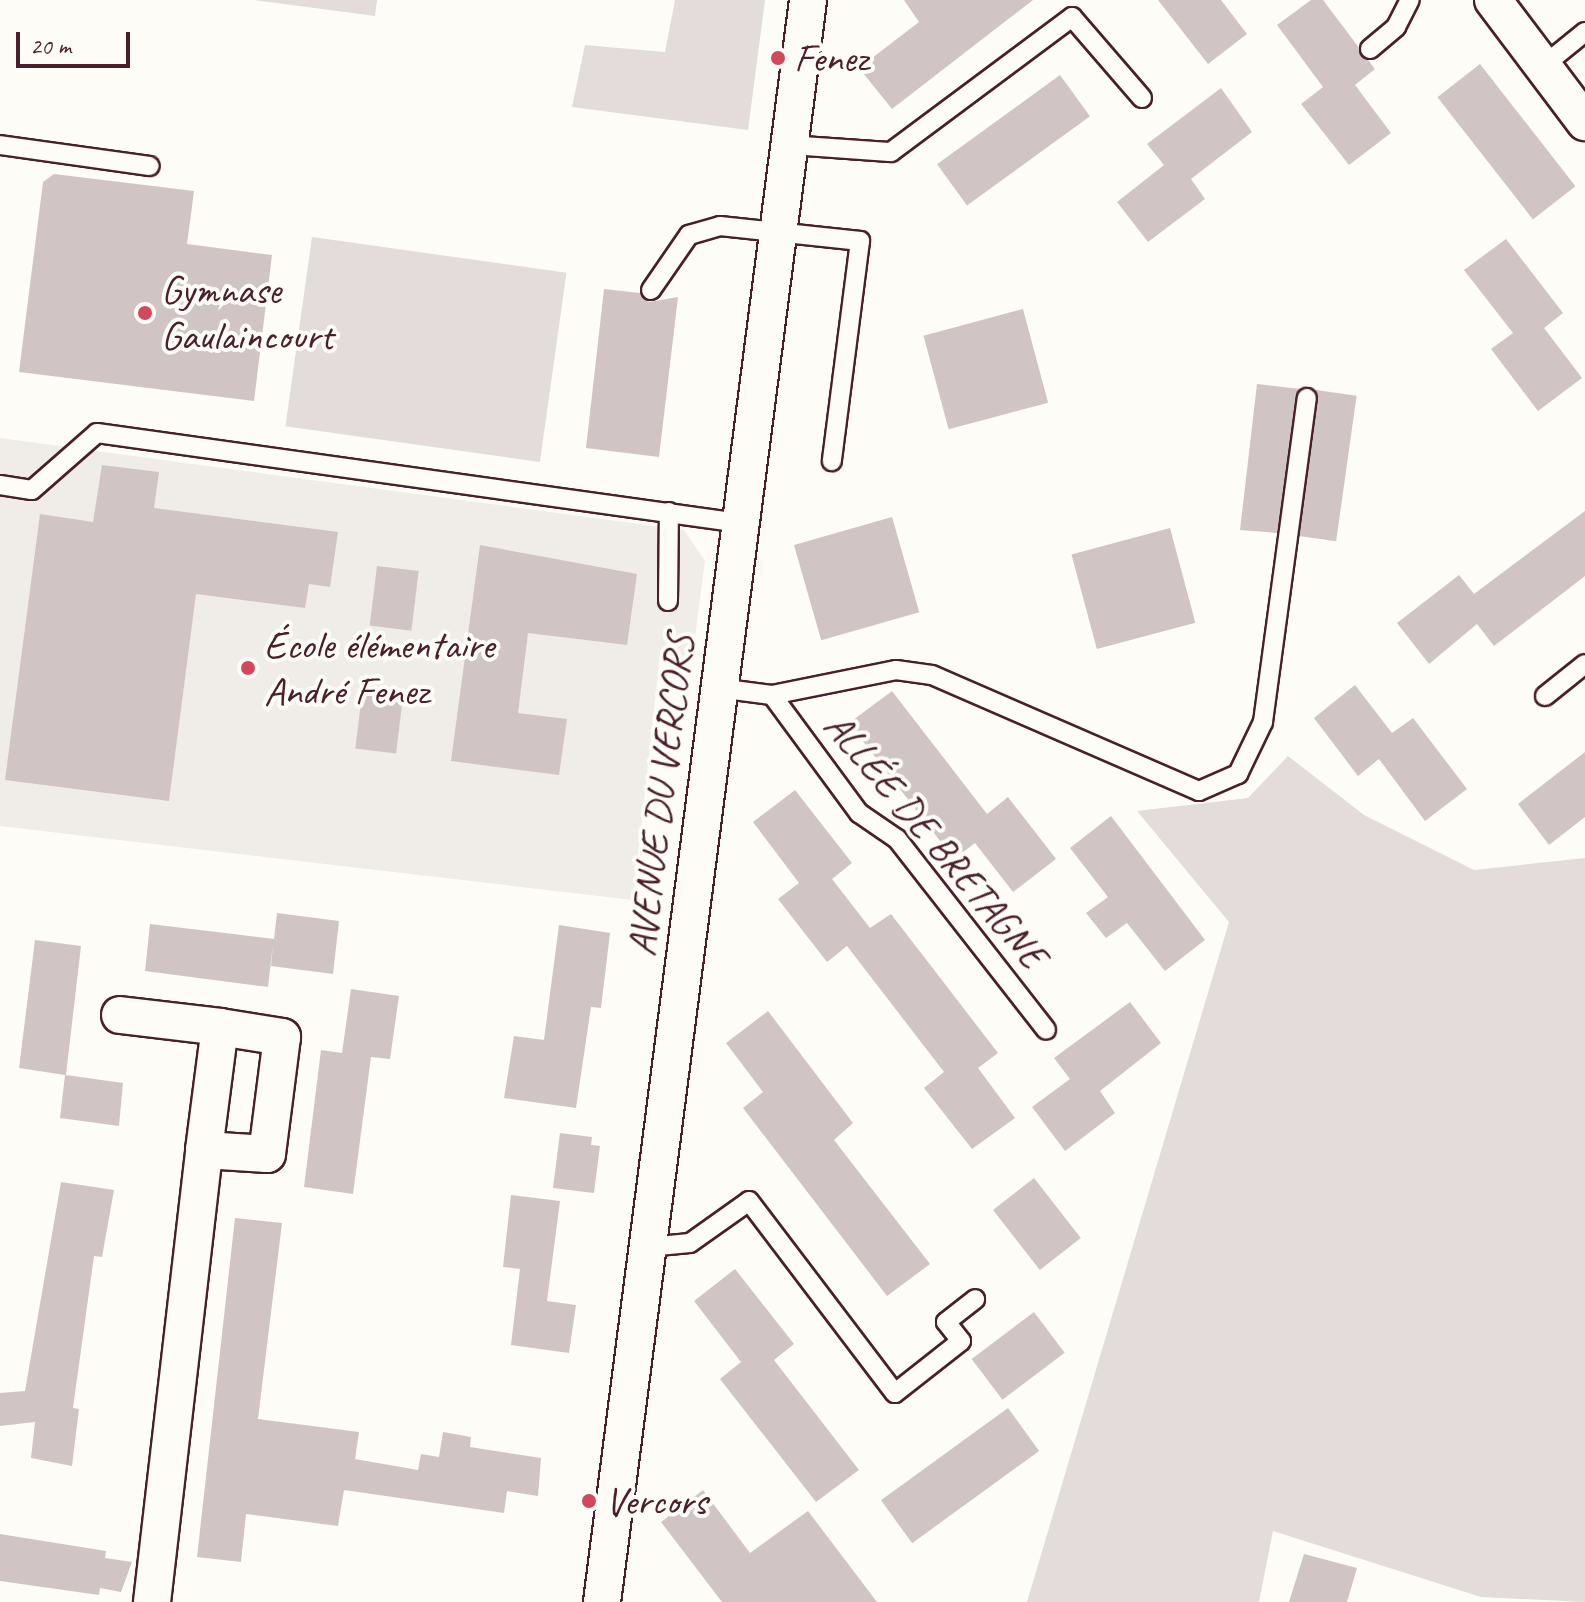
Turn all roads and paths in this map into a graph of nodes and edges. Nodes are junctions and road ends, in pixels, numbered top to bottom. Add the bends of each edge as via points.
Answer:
1 (808, 0) edge
2 (1410, 0) edge
3 (1493, 0) edge
4 (1585, 32) edge
5 (1370, 49) dead end
6 (1543, 66) junction
7 (1142, 98) dead end
8 (1585, 122) edge
9 (0, 145) edge
10 (790, 145) junction
11 (150, 166) dead end
12 (780, 231) junction
13 (651, 290) dead end
14 (1307, 398) dead end
15 (832, 461) dead end
16 (0, 485) edge
17 (669, 512) junction
18 (739, 523) junction
19 (668, 601) dead end
20 (1585, 664) edge
21 (718, 688) junction
22 (772, 695) junction
23 (1545, 696) dead end
24 (120, 1015) dead end
25 (220, 1027) junction
26 (1046, 1030) dead end
27 (204, 1150) junction
28 (648, 1247) junction
29 (975, 1299) dead end
30 (152, 1602) edge
31 (602, 1602) edge

1 - 10 street, AVENUE DU VERCORS
2 - 5 lane via 1396,27
3 - 6 street
4 - 6 lane
6 - 8 street
7 - 10 lane via 1072,17 891,152
9 - 11 lane
10 - 12 street, AVENUE DU VERCORS
12 - 13 lane via 720,226 689,235
12 - 15 lane via 860,241
12 - 18 street, AVENUE DU VERCORS
14 - 22 lane via 1263,722 1238,774 1199,791 932,675 896,670
16 - 17 lane via 32,490 97,433
17 - 18 lane
17 - 19 lane
18 - 21 street, AVENUE DU VERCORS
20 - 23 lane
21 - 22 lane
21 - 28 street, AVENUE DU VERCORS
22 - 26 lane, ALLÉE DE BRETAGNE via 859,813 897,839
24 - 25 street
25 - 27 street
25 - 27 street via 282,1037 269,1139 267,1154
27 - 30 street
28 - 29 lane via 690,1243 749,1201 895,1393 961,1341 946,1322
28 - 31 street, AVENUE DU VERCORS

